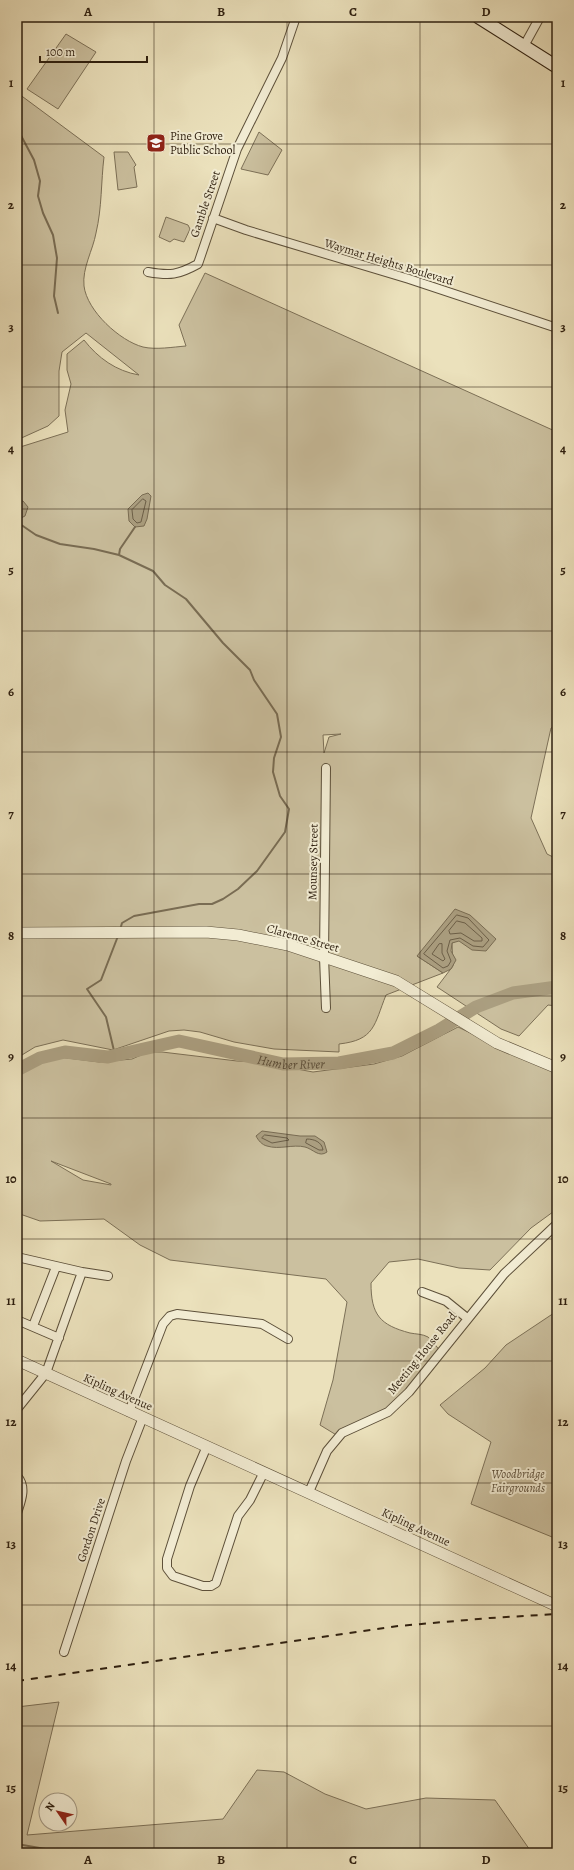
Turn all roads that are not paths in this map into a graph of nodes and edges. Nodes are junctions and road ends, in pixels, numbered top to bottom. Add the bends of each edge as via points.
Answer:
1 (296, 17) edge
2 (478, 17) edge
3 (540, 17) edge
4 (524, 46) junction
5 (557, 67) edge
6 (213, 218) junction
7 (148, 272) dead end
8 (557, 328) edge
9 (326, 768) dead end
10 (17, 933) edge
11 (324, 957) junction
12 (326, 1008) dead end
13 (557, 1068) edge
14 (557, 1224) edge
15 (17, 1257) edge
16 (56, 1267) junction
17 (82, 1272) junction
18 (108, 1276) dead end
19 (422, 1292) dead end
20 (467, 1318) junction
21 (17, 1320) edge
22 (33, 1326) junction
23 (59, 1338) junction
24 (288, 1339) dead end
25 (17, 1360) edge
26 (46, 1373) junction
27 (17, 1409) edge
28 (129, 1412) junction
29 (143, 1417) junction
30 (207, 1446) junction
31 (264, 1472) junction
32 (17, 1476) edge
33 (309, 1492) junction
34 (17, 1513) edge
35 (556, 1603) edge
36 (64, 1652) dead end

1 - 6 street, Gamble Street via 282,58 237,149
2 - 4 main road
3 - 4 street
4 - 5 main road
6 - 7 street, Gamble Street via 198,264 181,273 166,275
6 - 8 street, Waymar Heights Boulevard
9 - 11 street, Mounsey Street
10 - 11 street, Clarence Street via 206,932 238,935 288,945
11 - 12 street, Mounsey Street
11 - 13 street, Clarence Street via 396,981 469,1027 517,1052
14 - 20 street, Meeting House Road via 504,1274
15 - 16 street
16 - 17 street
16 - 22 street
17 - 18 street
17 - 23 street
19 - 20 street via 446,1301
20 - 33 street, Meeting House Road via 409,1392 388,1412 342,1433 327,1451
21 - 22 street
22 - 23 street
23 - 26 street
24 - 28 street via 262,1324 177,1314 170,1316 163,1324
25 - 26 street, Kipling Avenue
26 - 27 street
26 - 28 street, Kipling Avenue
28 - 29 street, Kipling Avenue
29 - 30 street, Kipling Avenue
29 - 36 street, Gordon Drive via 126,1461
30 - 31 street, Kipling Avenue
30 - 31 street via 190,1486 167,1559 167,1568 173,1576 203,1586 216,1583 238,1516 250,1500
31 - 33 street, Kipling Avenue
32 - 34 street via 22,1481 23,1496
33 - 35 street, Kipling Avenue

